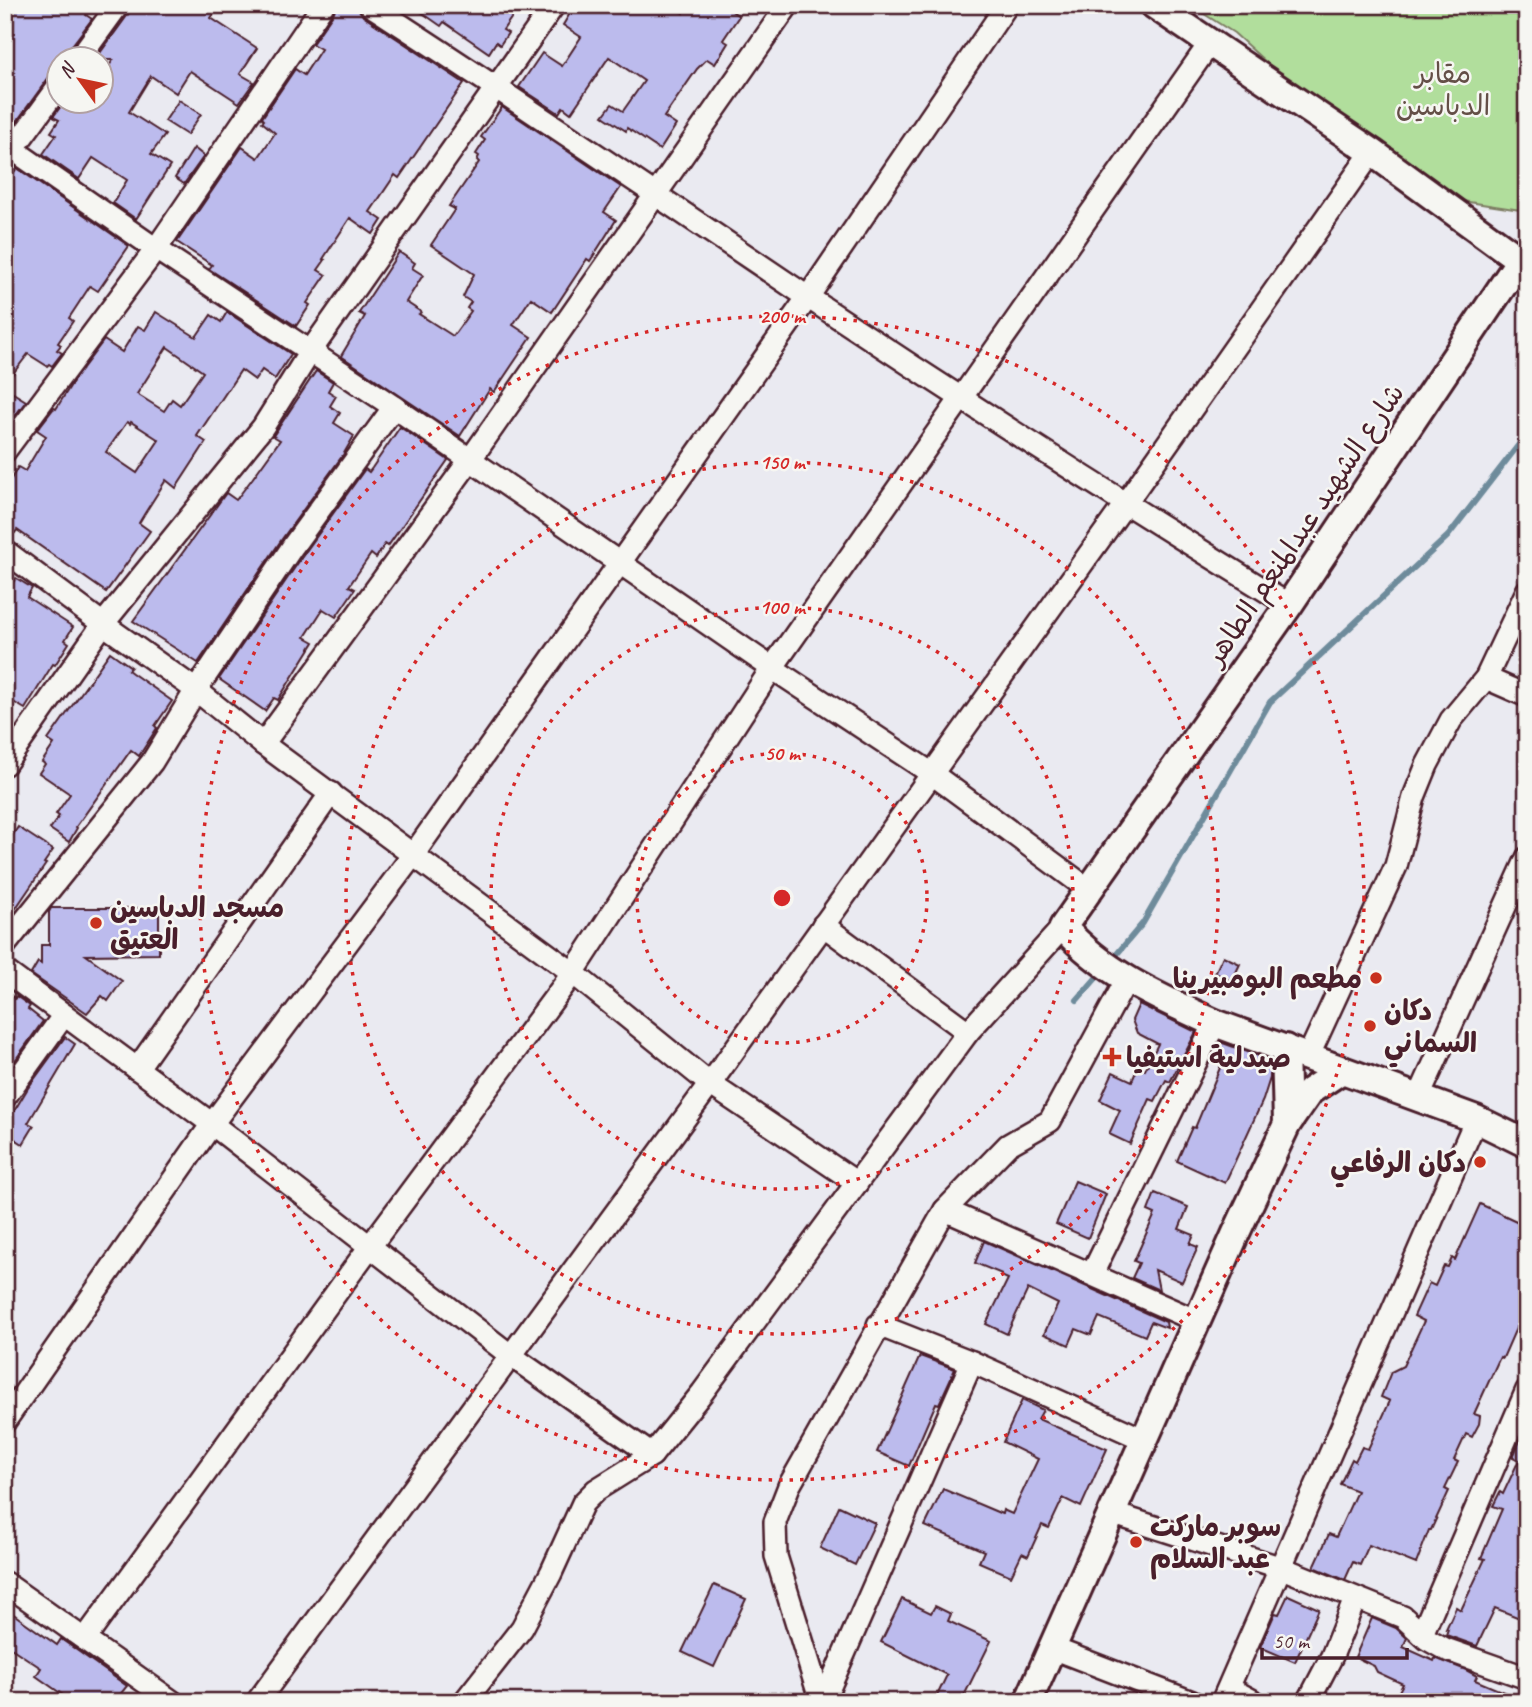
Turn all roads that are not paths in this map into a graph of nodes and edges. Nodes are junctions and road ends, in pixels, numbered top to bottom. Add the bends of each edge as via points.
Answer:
1 (118, 5) edge
2 (323, 5) edge
3 (370, 5) edge
4 (554, 5) edge
5 (788, 5) edge
6 (1007, 5) edge
7 (1154, 5) edge
8 (1210, 43) junction
9 (88, 46) edge
10 (496, 87) junction
11 (46, 103) edge
12 (8, 151) edge
13 (1372, 152) junction
14 (657, 194) junction
15 (156, 249) junction
16 (1523, 255) edge
17 (808, 297) junction
18 (310, 352) junction
19 (961, 397) junction
20 (394, 407) junction
21 (5, 451) edge
22 (470, 460) junction
23 (1125, 504) junction
24 (5, 551) edge
25 (620, 561) junction
26 (1526, 593) edge
27 (1289, 605) junction
28 (103, 624) junction
29 (772, 668) junction
30 (1486, 678) junction
31 (196, 690) junction
32 (1527, 696) edge
33 (263, 744) junction
34 (5, 764) edge
35 (930, 774) junction
36 (331, 793) junction
37 (413, 855) junction
38 (1527, 859) edge
39 (1088, 889) junction
40 (823, 925) junction
41 (1063, 927) junction
42 (5, 945) edge
43 (5, 971) edge
44 (573, 973) junction
45 (1127, 979) junction
46 (64, 1015) junction
47 (1216, 1023) junction
48 (968, 1032) junction
49 (1296, 1053) junction
50 (137, 1069) junction
51 (1342, 1070) junction
52 (710, 1084) junction
53 (5, 1097) edge
54 (1419, 1099) junction
55 (1476, 1119) junction
56 (212, 1124) junction
57 (1287, 1124) junction
58 (1527, 1144) edge
59 (857, 1184) junction
60 (945, 1210) junction
61 (371, 1245) junction
62 (1092, 1274) junction
63 (1197, 1321) junction
64 (878, 1325) junction
65 (510, 1355) junction
66 (972, 1362) junction
67 (1527, 1390) edge
68 (5, 1421) edge
69 (1144, 1440) junction
70 (653, 1455) junction
71 (1111, 1513) junction
72 (1282, 1568) junction
73 (5, 1583) edge
74 (1355, 1599) junction
75 (1422, 1634) junction
76 (85, 1639) junction
77 (1052, 1648) junction
78 (1527, 1678) edge
79 (1225, 1695) edge
80 (173, 1702) edge
81 (257, 1702) edge
82 (464, 1702) edge
83 (822, 1702) edge
84 (1028, 1702) edge
85 (1192, 1702) edge
86 (1255, 1702) edge
87 (1308, 1702) edge

1 - 9 street
2 - 15 street
3 - 10 street
4 - 10 street
5 - 14 street
6 - 17 street
7 - 8 street, شارع الشهيد عبدالمنعم الطاهر
8 - 13 street, شارع الشهيد عبدالمنعم الطاهر
8 - 19 street
10 - 14 street
10 - 18 street
11 - 12 street
12 - 15 street
13 - 16 street, شارع الشهيد عبدالمنعم الطاهر
13 - 23 street
14 - 17 street
14 - 22 street
15 - 18 street
15 - 21 street
16 - 27 street, شارع الشهيد عبدالمنعم الطاهر
17 - 19 street
17 - 25 street
18 - 20 street
18 - 28 street via 241,457
19 - 23 street
19 - 29 street
20 - 22 street
20 - 31 street
22 - 25 street
22 - 33 street
23 - 27 street
23 - 35 street
24 - 28 street
25 - 29 street
25 - 37 street
26 - 30 street
27 - 39 street, شارع الشهيد عبدالمنعم الطاهر
28 - 31 street
28 - 34 street
29 - 35 street
29 - 44 street
30 - 32 street
30 - 49 street via 1451,720 1427,765 1413,797 1396,866
31 - 33 street
31 - 42 street via 152,762
33 - 36 street
35 - 39 street
35 - 40 street
36 - 37 street
36 - 50 street
37 - 44 street
37 - 56 street
38 - 54 street
39 - 41 street, شارع الشهيد عبدالمنعم الطاهر
40 - 48 street
40 - 52 street
41 - 45 street via 1091,956
41 - 48 street
43 - 46 street
44 - 52 street
44 - 61 street
45 - 47 street
45 - 60 street via 1050,1121 1008,1145
46 - 50 street
46 - 53 street
47 - 49 street
47 - 62 street
48 - 59 street
49 - 51 street
49 - 57 street
50 - 56 street
51 - 54 street
51 - 57 street via 1310,1091
52 - 59 street
52 - 65 street
54 - 55 street
55 - 58 street
55 - 72 street
56 - 61 street
56 - 68 street
57 - 63 street
59 - 70 street
60 - 62 street
60 - 64 street
61 - 65 street
61 - 76 street
62 - 63 street
63 - 69 street
64 - 66 street
64 - 83 street via 789,1486 775,1521 776,1556
65 - 70 street
65 - 81 street
66 - 69 street
66 - 83 street
67 - 75 street
69 - 71 street
70 - 82 street via 583,1503 522,1628
71 - 72 street
71 - 77 street
72 - 74 street
72 - 79 street
73 - 76 street
74 - 75 street via 1403,1617
74 - 87 street
75 - 78 street via 1445,1649
76 - 80 street
77 - 84 street
77 - 85 street
79 - 86 street

